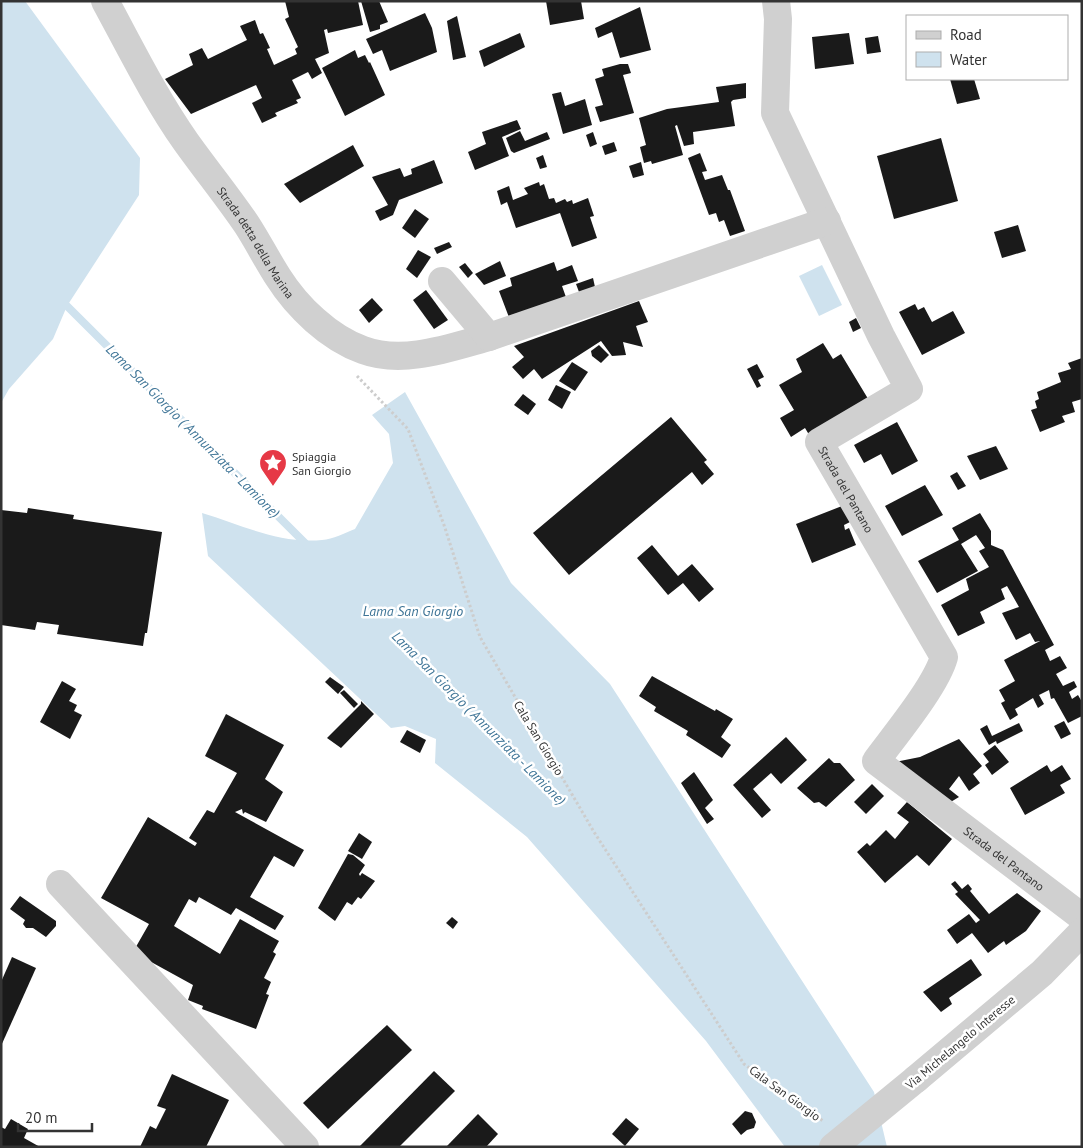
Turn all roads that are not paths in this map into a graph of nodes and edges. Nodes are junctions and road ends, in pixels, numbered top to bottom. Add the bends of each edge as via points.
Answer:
1 (105, 1) edge
2 (776, 1) edge
3 (827, 221) junction
4 (442, 281) dead end
5 (489, 337) junction
6 (60, 884) dead end
7 (1082, 917) edge
8 (1082, 932) edge
9 (829, 1134) edge
10 (305, 1147) edge

1 - 5 street, Strada detta della Marina via 152,90 305,312 337,337 363,350 389,356 431,353
2 - 3 street, Strada del Pantano via 775,113
3 - 5 street, Strada detta della Marina
3 - 7 street, Strada del Pantano via 909,389 819,442 944,657 932,682 876,762
4 - 5 street
6 - 10 street
8 - 9 street, Via Michelangelo Interesse, bridge via 1042,973 916,1079

